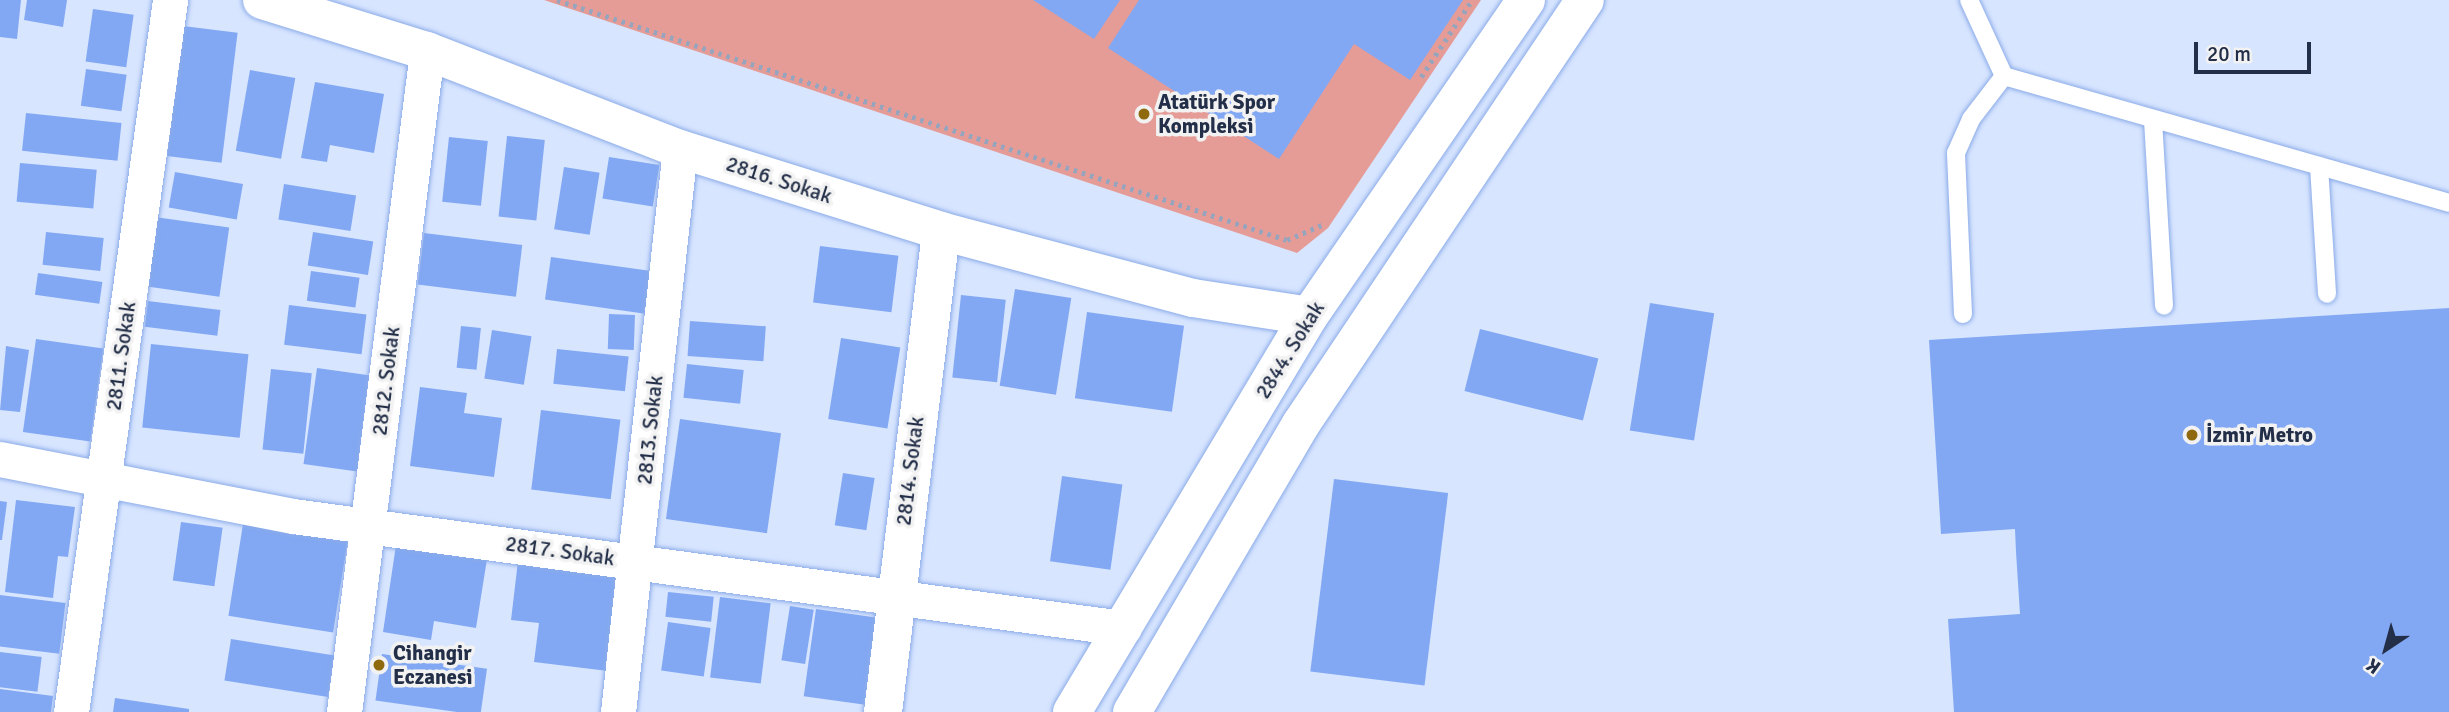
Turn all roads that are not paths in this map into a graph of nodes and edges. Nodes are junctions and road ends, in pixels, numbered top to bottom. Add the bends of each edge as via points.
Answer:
1 (170, 0) edge
2 (262, 0) edge
3 (1526, 0) edge
4 (1585, 0) edge
5 (1969, 0) edge
6 (427, 51) junction
7 (2004, 76) junction
8 (2153, 120) junction
9 (680, 149) junction
10 (2319, 166) junction
11 (2449, 203) edge
12 (941, 232) junction
13 (2327, 294) dead end
14 (2164, 306) dead end
15 (1963, 314) dead end
16 (1309, 316) junction
17 (0, 459) edge
18 (105, 475) junction
19 (368, 525) junction
20 (635, 561) junction
21 (893, 601) junction
22 (1123, 628) junction
23 (71, 712) edge
24 (344, 712) edge
25 (618, 712) edge
26 (883, 712) edge
27 (1072, 712) edge
28 (1132, 712) edge

1 - 18 street, 2811. Sokak
2 - 6 main road, 2816. Sokak
3 - 16 main road, 2844. Sokak
4 - 28 main road via 1301,424
5 - 7 lane
6 - 9 main road, 2816. Sokak
6 - 19 street, 2812. Sokak
7 - 8 lane
7 - 15 lane via 1970,119 1956,153
8 - 10 lane
8 - 14 lane
9 - 12 main road, 2816. Sokak
9 - 20 street, 2813. Sokak
10 - 11 lane
10 - 13 lane
12 - 16 main road, 2816. Sokak via 1194,298
12 - 21 main road, 2814. Sokak
16 - 22 main road, 2844. Sokak
17 - 18 street, 2817. Sokak
18 - 19 street, 2817. Sokak
18 - 23 street, 2811. Sokak
19 - 20 street, 2817. Sokak
19 - 24 street, 2812. Sokak
20 - 21 street, 2817. Sokak
20 - 25 street, 2813. Sokak
21 - 22 street, 2817. Sokak
21 - 26 main road, 2814. Sokak
22 - 27 main road, 2844. Sokak

